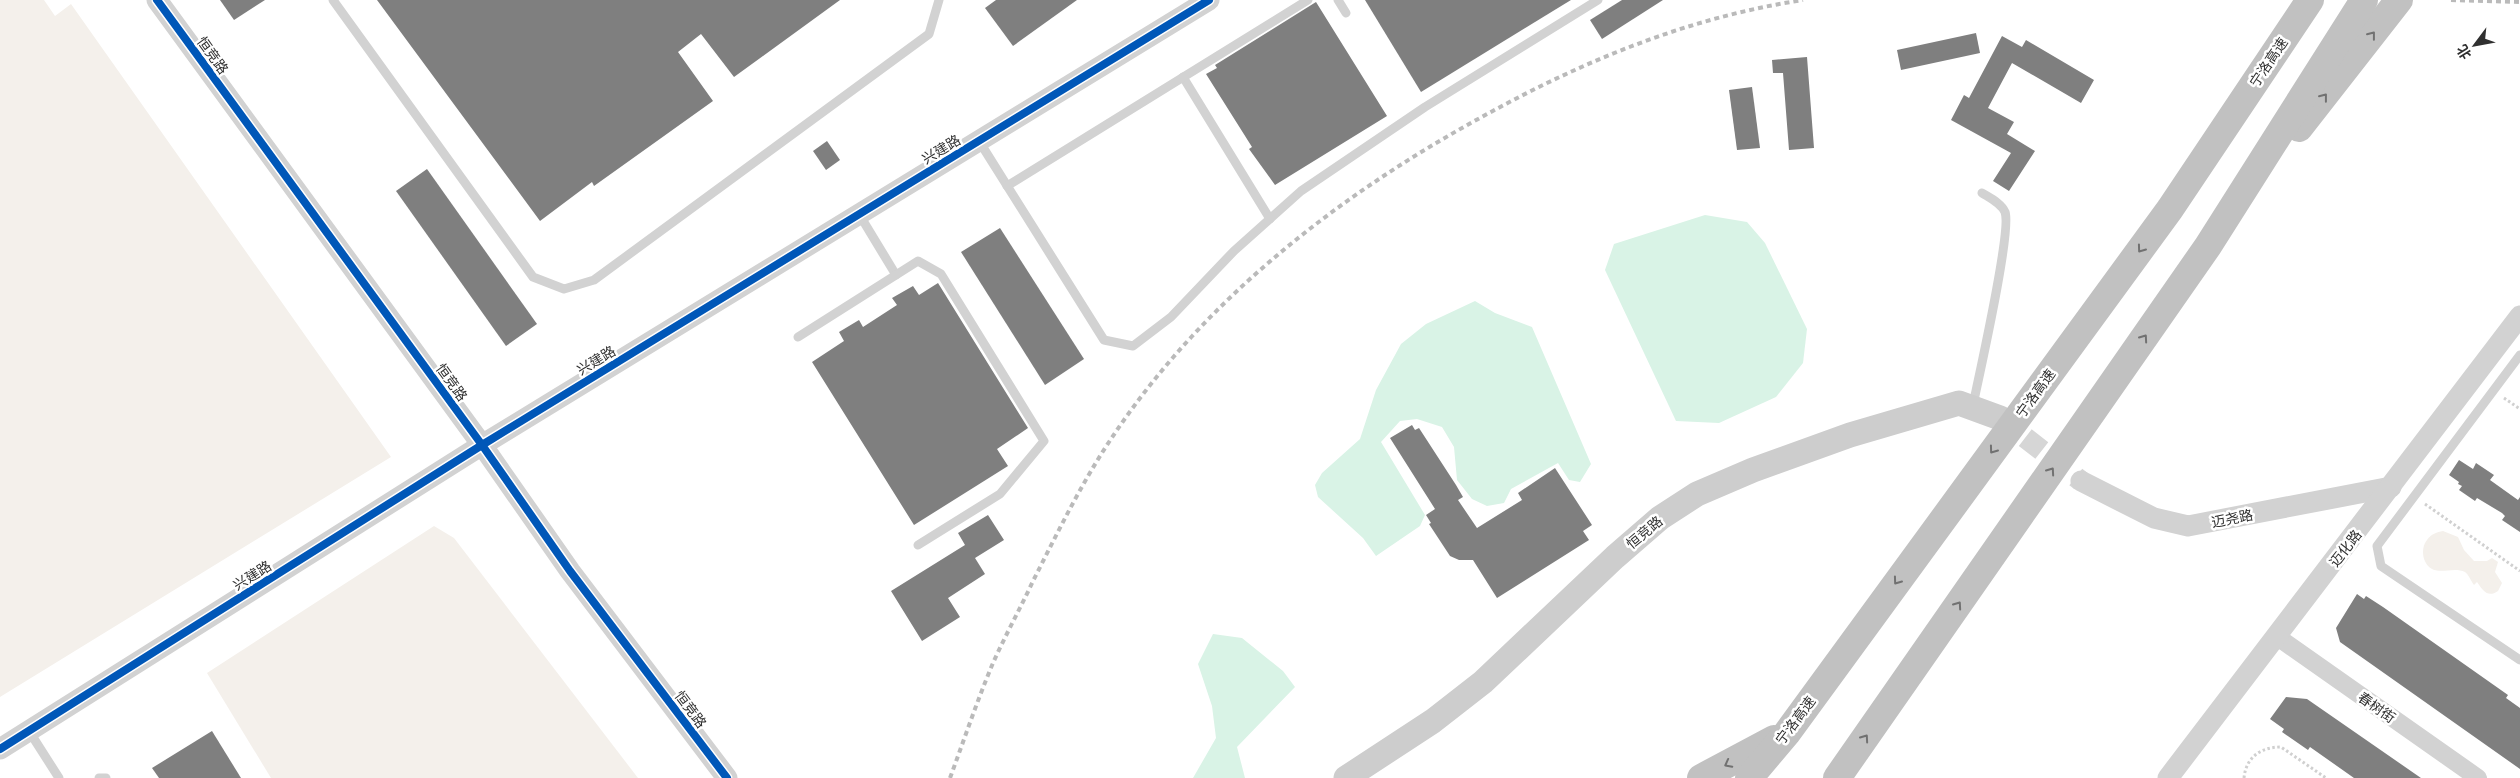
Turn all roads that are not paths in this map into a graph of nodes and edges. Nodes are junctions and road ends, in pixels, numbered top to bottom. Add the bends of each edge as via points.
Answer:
1 (157, 0) edge
2 (333, 0) edge
3 (939, 0) edge
4 (1209, 0) edge
5 (1308, 0) edge
6 (1338, 0) edge
7 (1598, 0) edge
8 (2300, 0) edge
9 (2310, 0) edge
10 (2364, 0) edge
11 (2399, 0) edge
12 (1346, 13) dead end
13 (2260, 67) junction
14 (1183, 77) junction
15 (979, 141) junction
16 (1007, 186) junction
17 (1982, 193) dead end
18 (859, 214) junction
19 (1270, 219) junction
20 (2208, 246) junction
21 (896, 275) junction
22 (2520, 316) edge
23 (798, 337) dead end
24 (2520, 355) edge
25 (1973, 408) junction
26 (2000, 418) tunnel mouth
27 (482, 445) junction
28 (2081, 481) tunnel mouth
29 (2391, 487) junction
30 (918, 545) dead end
31 (2276, 636) junction
32 (2520, 660) edge
33 (29, 731) junction
34 (1787, 733) junction
35 (0, 749) edge
36 (58, 778) edge
37 (99, 778) edge
38 (106, 778) edge
39 (728, 778) edge
40 (1346, 778) edge
41 (1701, 778) edge
42 (1749, 778) edge
43 (1837, 778) edge
44 (2168, 778) edge
45 (2478, 778) edge

1 - 27 street, 恒竞路
2 - 3 lane via 533,277 564,289 594,280 929,34
4 - 15 street, 兴建路
5 - 14 lane
6 - 12 lane
7 - 19 lane via 1418,112 1301,191
8 - 13 highway
9 - 13 highway, 宁洛高速
10 - 20 highway
20 -> 11 highway
13 -> 34 highway, 宁洛高速 via 2170,209
14 - 16 lane
14 - 19 lane
15 - 16 lane
15 - 18 street, 兴建路
16 - 19 lane via 1104,340 1133,346 1171,317 1234,251
17 - 25 lane via 2001,205 2006,214 2004,242
18 - 21 lane
18 - 27 street, 兴建路
43 -> 20 highway
21 - 23 lane
21 - 30 lane via 918,261 941,274 1044,441 1000,494
22 - 29 street, 迈化路
24 - 32 lane via 2377,546 2381,566
25 - 26 main road, 恒竞路
25 - 40 main road, 恒竞路 via 1959,403 1850,435 1697,494 1660,518 1615,557 1483,682 1433,721
27 - 33 street, 兴建路
27 - 39 street, 恒竞路 via 570,571
28 - 29 street, 迈尧路 via 2154,518 2188,526
29 - 31 street, 迈化路
31 - 44 street, 迈化路
31 - 45 street, 春树街
33 - 35 street, 兴建路
33 - 36 lane
34 -> 41 highway
34 - 42 highway, 宁洛高速
37 - 38 lane

